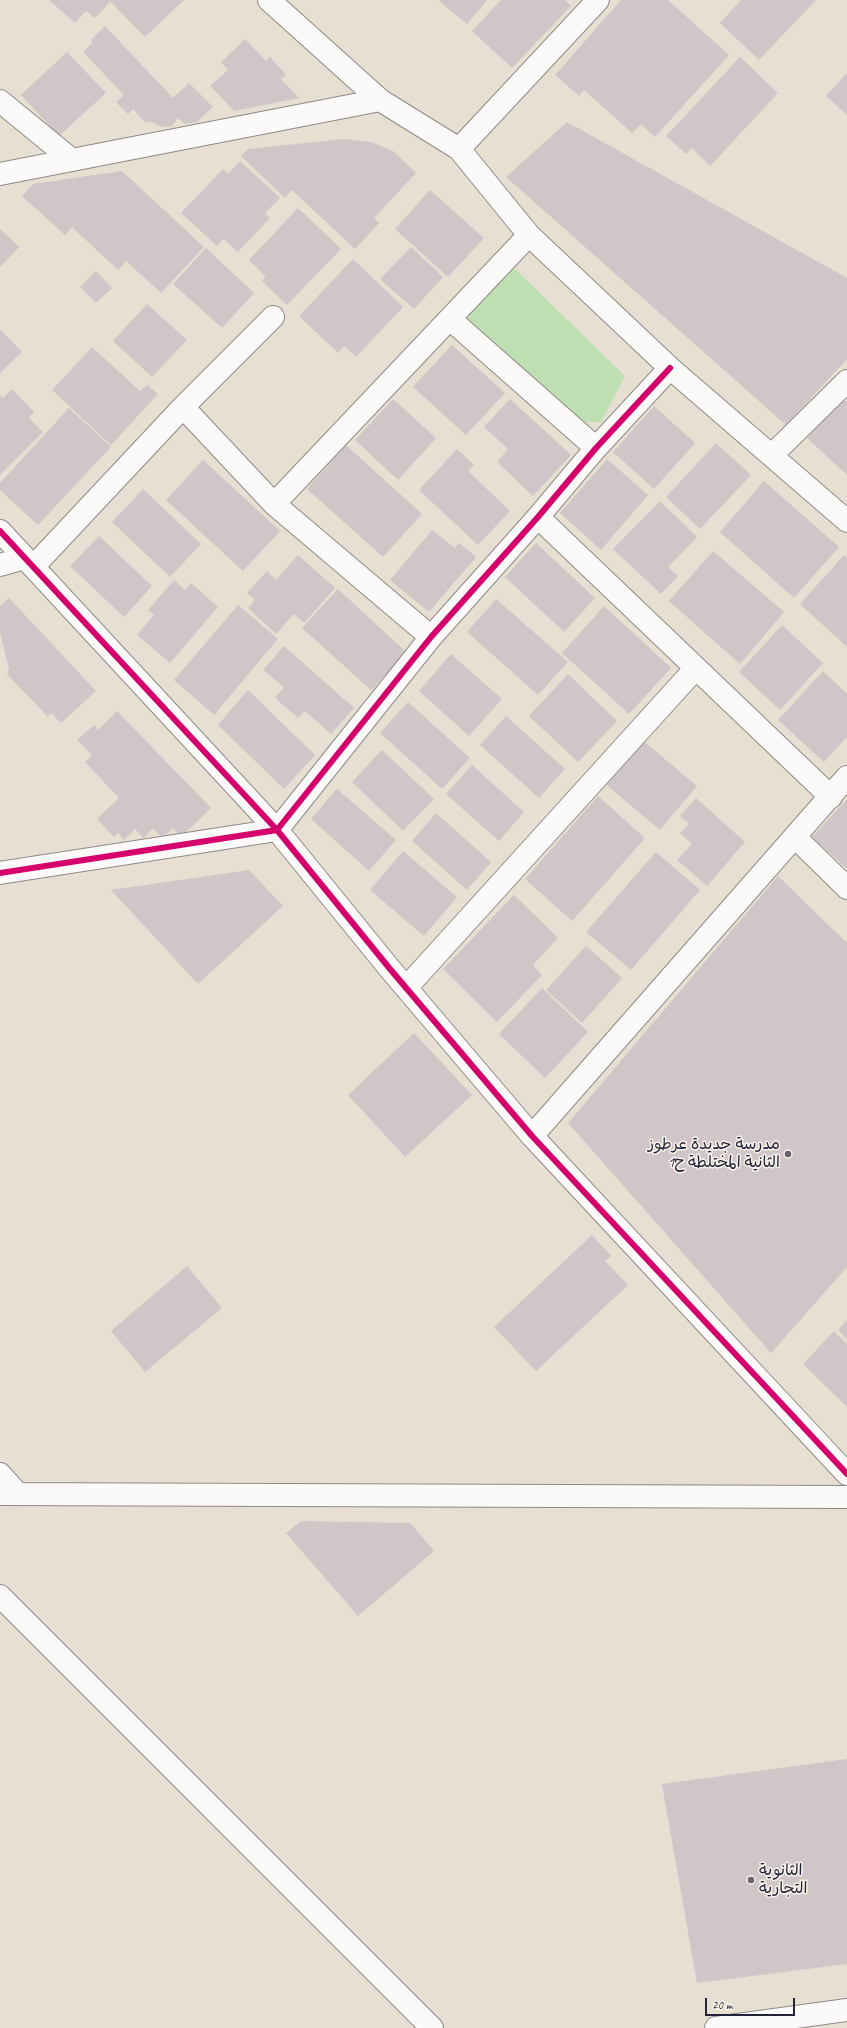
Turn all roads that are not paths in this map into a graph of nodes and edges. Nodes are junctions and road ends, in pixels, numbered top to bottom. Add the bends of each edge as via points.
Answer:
1 (269, 0) edge
2 (598, 0) edge
3 (380, 100) junction
4 (0, 101) edge
5 (459, 149) junction
6 (72, 160) junction
7 (0, 174) edge
8 (529, 235) junction
9 (273, 317) dead end
10 (450, 319) junction
11 (670, 368) junction
12 (847, 381) edge
13 (183, 407) junction
14 (596, 448) junction
15 (772, 455) junction
16 (274, 504) junction
17 (538, 517) junction
18 (847, 520) edge
19 (0, 531) edge
20 (29, 562) junction
21 (0, 565) edge
22 (431, 637) junction
23 (696, 668) junction
24 (847, 777) edge
25 (830, 796) junction
26 (277, 830) junction
27 (795, 837) junction
28 (0, 873) edge
29 (847, 888) edge
30 (406, 988) junction
31 (532, 1136) junction
32 (0, 1474) edge
33 (847, 1474) edge
34 (9, 1494) edge
35 (847, 1498) edge
36 (0, 1596) edge
37 (847, 2010) edge
38 (432, 2028) edge
39 (716, 2028) edge

1 - 3 street
2 - 5 street
3 - 5 street
3 - 6 street
4 - 6 street
5 - 8 street
6 - 7 street
8 - 10 street
8 - 11 street
9 - 13 street
10 - 14 street
10 - 16 street
11 - 14 street
11 - 15 street
12 - 15 street
13 - 16 street
13 - 20 street
14 - 17 street
15 - 18 street
16 - 22 street
17 - 22 street
17 - 23 street
19 - 20 street
20 - 21 street
20 - 26 street
22 - 26 street
23 - 25 street
23 - 30 street
24 - 25 street
25 - 27 street
26 - 28 street
26 - 30 street
27 - 29 street
27 - 31 street
30 - 31 street
31 - 33 street
32 - 34 street
34 - 35 street
36 - 38 street
37 - 39 street

